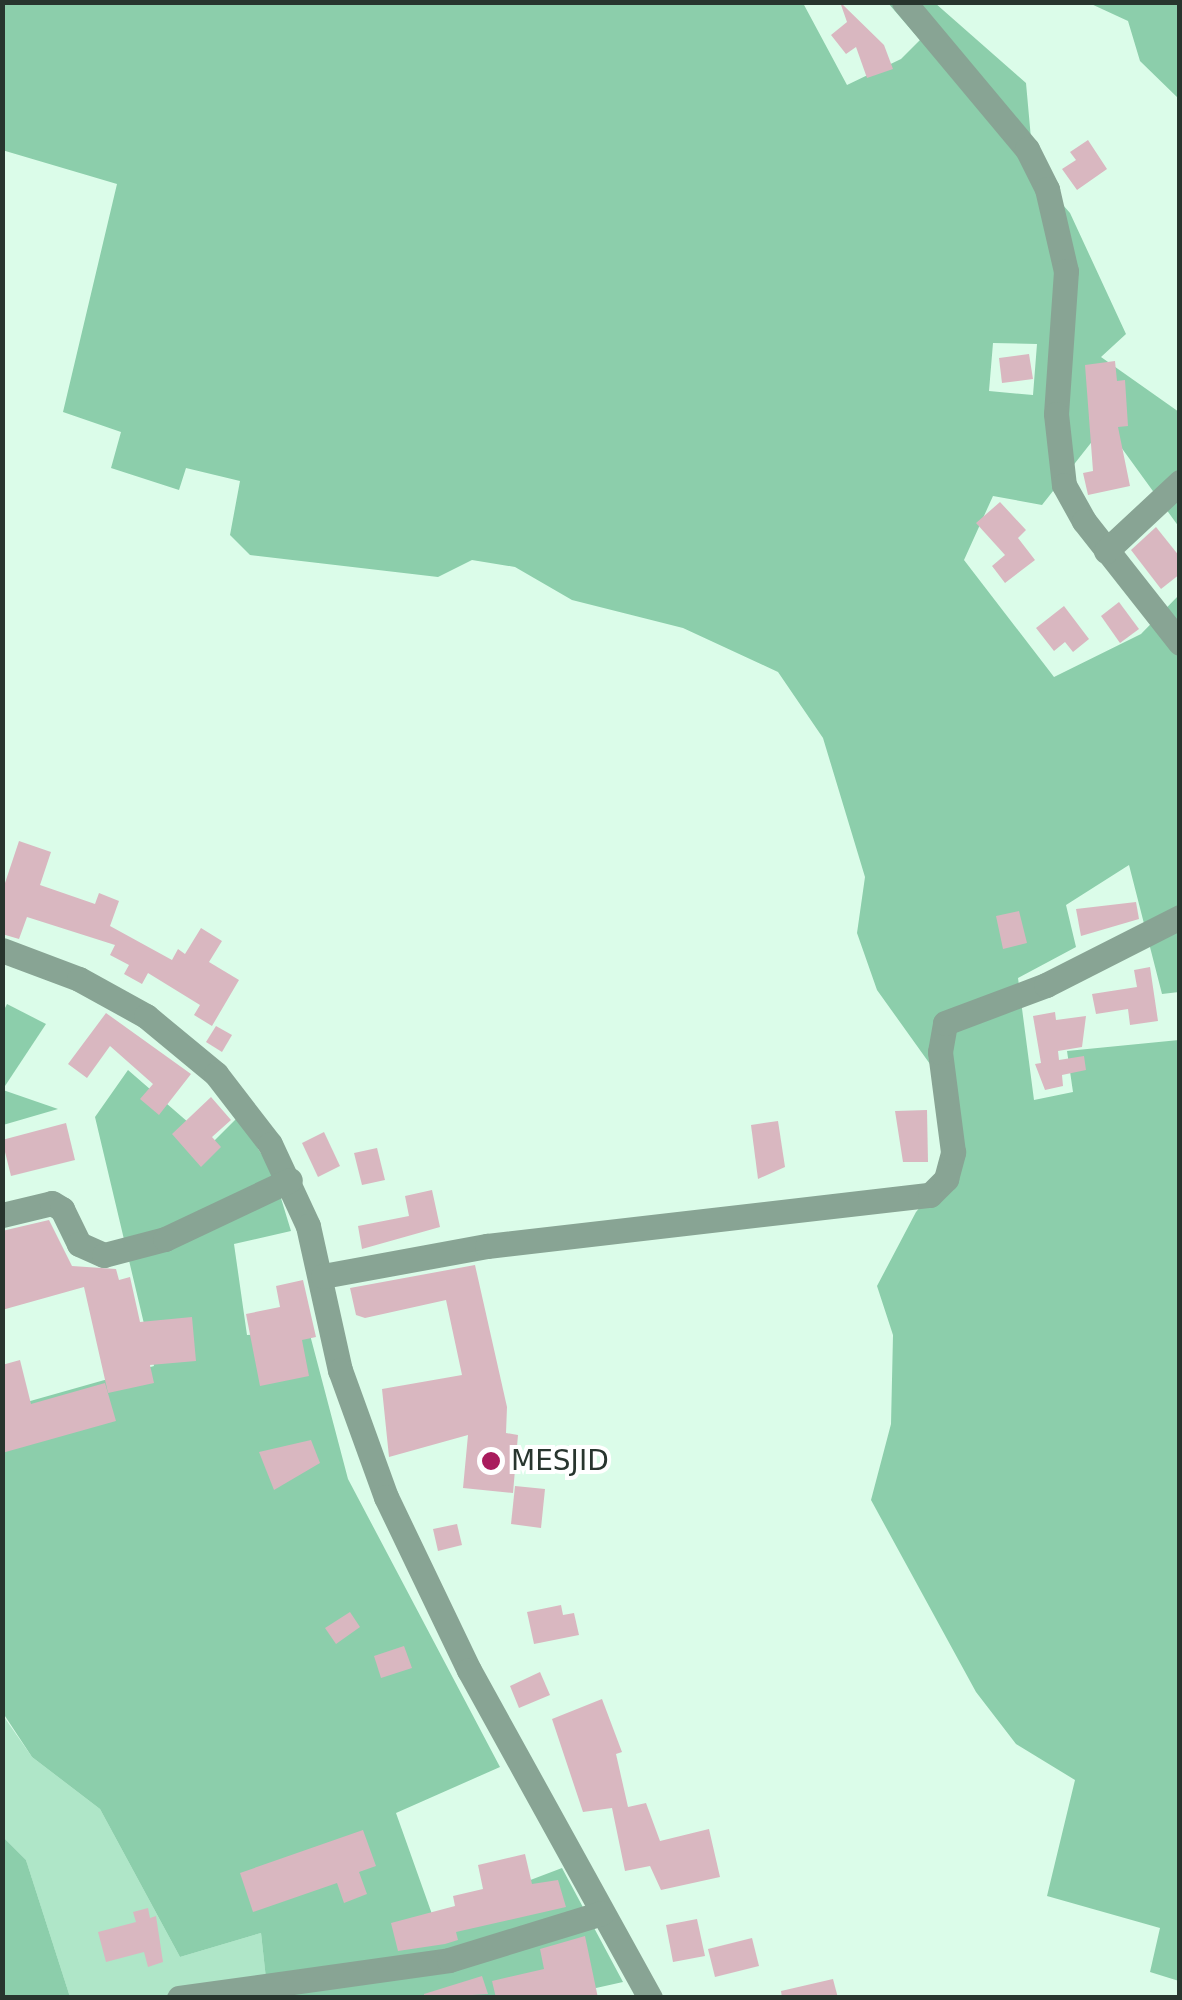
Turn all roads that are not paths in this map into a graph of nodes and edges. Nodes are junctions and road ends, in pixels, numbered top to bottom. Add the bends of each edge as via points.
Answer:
1 (904, 2) edge
2 (1180, 482) edge
3 (1106, 551) junction
4 (1180, 643) edge
5 (1180, 917) edge
6 (2, 950) edge
7 (290, 1180) junction
8 (2, 1215) edge
9 (323, 1276) junction
10 (602, 1913) junction
11 (178, 1998) edge
12 (650, 1998) edge

1 - 3 street via 1026,149 1047,189 1066,271 1059,466 1070,499
2 - 3 street
3 - 4 street
5 - 9 street via 941,1027 953,1152 946,1179 930,1195 488,1246
6 - 7 street via 108,994 184,1045 242,1104
7 - 8 street via 165,1239 104,1254 79,1244 59,1206
7 - 9 street
9 - 10 street via 340,1370 386,1497 469,1670
10 - 11 street via 436,1962
10 - 12 street

